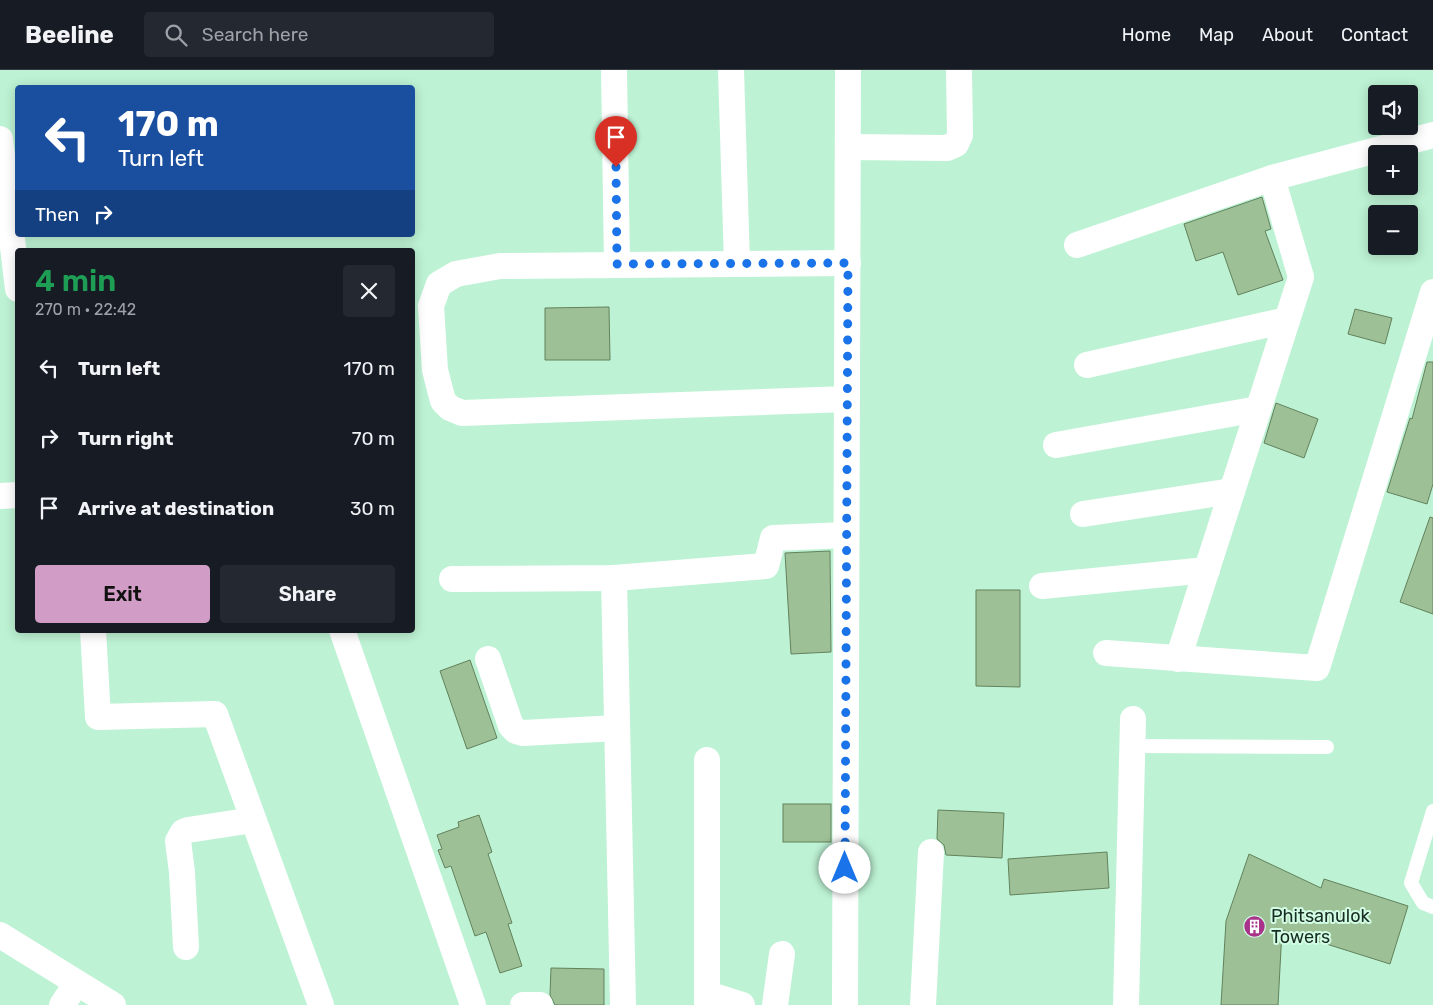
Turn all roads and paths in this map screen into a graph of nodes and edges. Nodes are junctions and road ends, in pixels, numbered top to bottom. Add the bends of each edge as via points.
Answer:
1 (614, 70) edge
2 (731, 70) edge
3 (848, 70) edge
4 (959, 70) edge
5 (1433, 134) edge
6 (0, 139) edge
7 (848, 147) junction
8 (1272, 178) junction
9 (1078, 245) dead end
10 (15, 263) edge
11 (737, 263) junction
12 (848, 263) junction
13 (617, 264) junction
14 (1433, 292) edge
15 (1287, 320) junction
16 (1087, 365) dead end
17 (847, 399) junction
18 (1258, 409) junction
19 (1056, 445) dead end
20 (1232, 491) junction
21 (15, 495) edge
22 (0, 496) edge
23 (1084, 514) dead end
24 (846, 535) junction
25 (1207, 570) junction
26 (614, 578) junction
27 (452, 580) dead end
28 (1042, 586) dead end
29 (93, 633) edge
30 (343, 633) edge
31 (1106, 654) dead end
32 (488, 659) dead end
33 (1178, 659) junction
34 (1133, 719) dead end
35 (617, 728) junction
36 (1132, 746) junction
37 (1327, 747) dead end
38 (707, 760) dead end
39 (1433, 811) edge
40 (253, 820) junction
41 (931, 852) dead end
42 (1433, 906) edge
43 (0, 935) edge
44 (186, 947) dead end
45 (782, 954) dead end
46 (77, 983) junction
47 (707, 1000) edge
48 (62, 1005) edge
49 (113, 1005) edge
50 (321, 1005) edge
51 (473, 1005) edge
52 (523, 1005) edge
53 (540, 1005) edge
54 (623, 1005) edge
55 (742, 1005) edge
56 (775, 1005) edge
57 (845, 1005) edge
58 (923, 1005) edge
59 (1126, 1005) edge

1 - 13 street
2 - 11 street
3 - 7 street
4 - 7 street via 960,135 956,144 948,148
5 - 8 street
6 - 10 street
7 - 12 street
8 - 9 street
8 - 15 street via 1301,277
11 - 12 street
11 - 13 street
12 - 17 street
13 - 17 street via 500,266 456,274 439,284 431,306 435,370 443,401 462,413
14 - 33 street via 1318,668
15 - 16 street
15 - 18 street
17 - 24 street
18 - 19 street
18 - 20 street
20 - 23 street
20 - 25 street
21 - 22 street
24 - 26 street via 773,538 766,566
24 - 57 street
25 - 28 street
25 - 33 street
26 - 27 street
26 - 35 street
29 - 40 street via 98,717 215,714
30 - 51 street
31 - 33 street
32 - 35 street via 511,726 516,731
34 - 36 street
35 - 54 street
36 - 37 lane
36 - 59 street
38 - 47 street
39 - 42 lane via 1411,883 1423,903
40 - 44 street via 182,832 178,841
40 - 50 street
41 - 58 street
43 - 46 street
45 - 56 street
46 - 48 street
46 - 49 street
47 - 55 street
52 - 53 street

